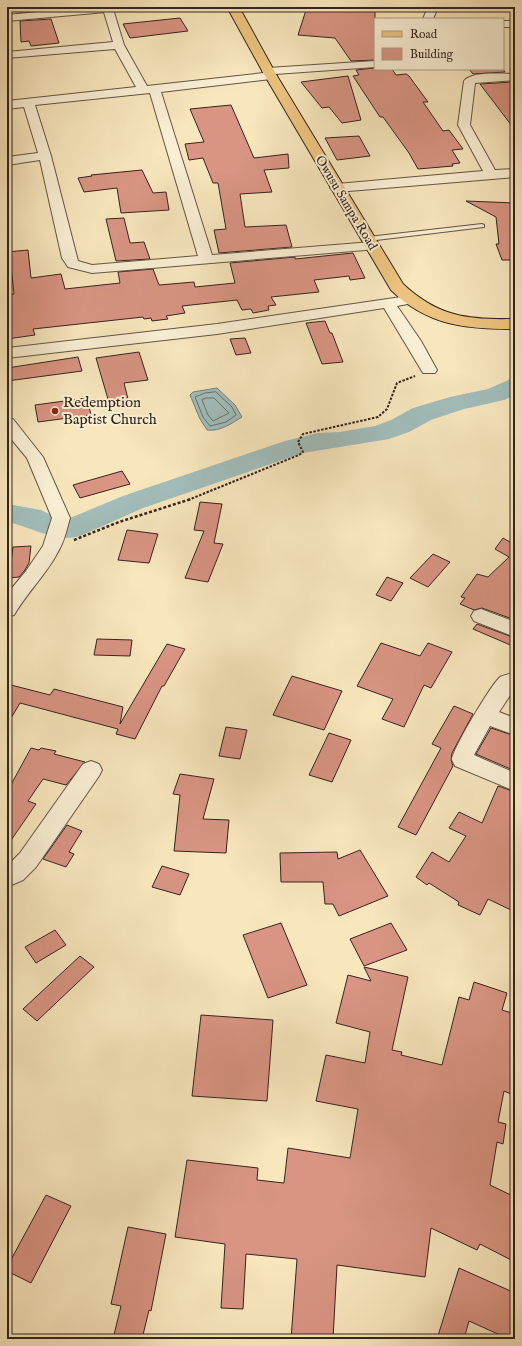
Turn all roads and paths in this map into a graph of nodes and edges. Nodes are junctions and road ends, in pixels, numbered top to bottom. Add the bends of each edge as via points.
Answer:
1 (128, 7) edge
2 (233, 7) edge
3 (433, 7) edge
4 (108, 9) junction
5 (7, 18) edge
6 (428, 18) edge
7 (504, 24) edge
8 (515, 24) edge
9 (119, 45) junction
10 (7, 55) edge
11 (374, 64) edge
12 (269, 73) junction
13 (515, 77) edge
14 (149, 89) junction
15 (28, 102) junction
16 (7, 105) edge
17 (45, 156) junction
18 (7, 160) edge
19 (515, 173) edge
20 (492, 174) junction
21 (336, 188) junction
22 (482, 226) dead end
23 (370, 242) junction
24 (206, 258) junction
25 (408, 300) junction
26 (387, 302) junction
27 (515, 324) edge
28 (7, 353) edge
29 (429, 370) joint
30 (7, 423) edge
31 (52, 547) junction
32 (7, 610) edge
33 (482, 616) dead end
34 (515, 630) edge
35 (515, 680) edge
36 (486, 715) junction
37 (515, 727) edge
38 (91, 770) dead end
39 (515, 782) edge
40 (7, 877) edge

1 - 4 street
2 - 12 main road, Owusu Sampa Road
3 - 6 street
4 - 5 street
4 - 9 street
7 - 8 street
9 - 10 street
9 - 14 street
11 - 12 street
12 - 14 street
12 - 21 main road, Owusu Sampa Road
13 - 20 street via 478,78 470,81 464,125
14 - 15 street
14 - 24 street
15 - 16 street
15 - 17 street
17 - 18 street
17 - 24 street via 69,258 73,264 92,268
19 - 20 street
20 - 21 street
21 - 23 main road, Owusu Sampa Road
22 - 23 lane
23 - 24 street
23 - 25 main road, Owusu Sampa Road via 397,287
25 - 26 street
25 - 27 main road, Owusu Sampa Road via 442,317 464,322
26 - 28 street via 217,330
26 - 29 street
29 - 31 path via 397,383 387,409 378,417 303,434 298,442 303,452 270,468 200,496
30 - 31 street via 34,457 61,518
31 - 32 street
33 - 34 street
35 - 36 street via 508,682
36 - 37 street
36 - 39 street via 463,755 463,760
38 - 40 street via 28,860

